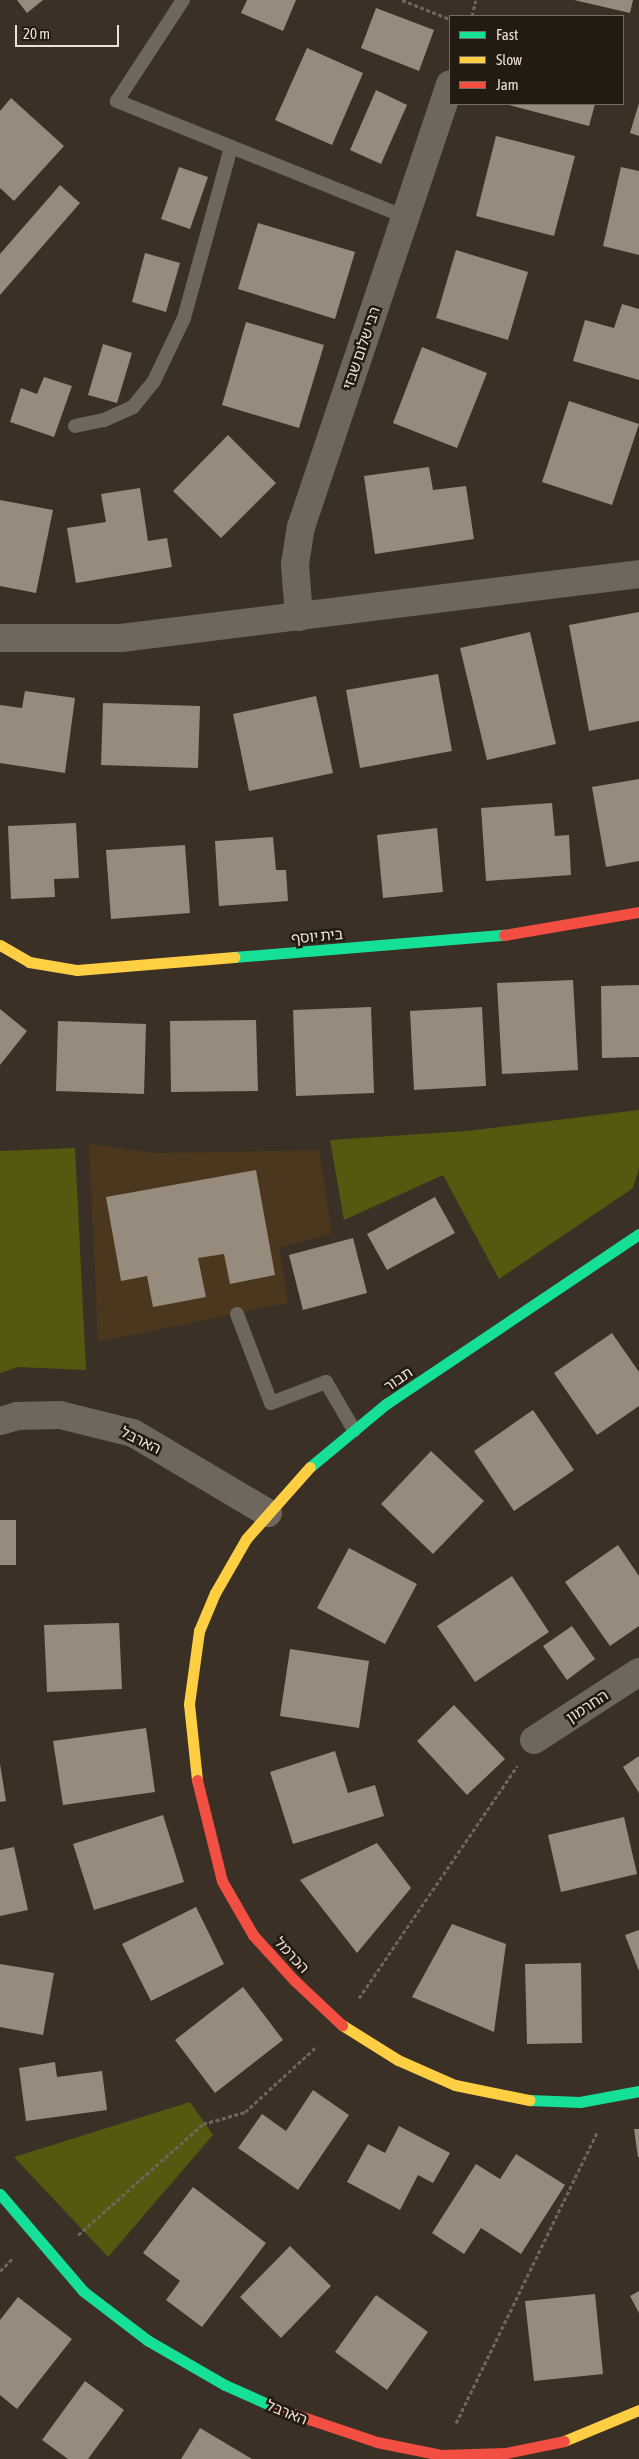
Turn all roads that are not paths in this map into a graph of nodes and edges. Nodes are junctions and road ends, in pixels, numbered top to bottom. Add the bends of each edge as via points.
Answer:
1 (182, 0) edge
2 (449, 87) edge
3 (231, 147) junction
4 (405, 218) junction
5 (75, 426) dead end
6 (639, 574) edge
7 (299, 617) junction
8 (0, 638) edge
9 (639, 912) edge
10 (0, 945) edge
11 (639, 1234) edge
12 (237, 1314) dead end
13 (0, 1421) edge
14 (354, 1430) junction
15 (268, 1513) junction
16 (215, 1593) joint
17 (639, 1672) edge
18 (534, 1740) road end
19 (639, 2091) edge
20 (0, 2194) edge
21 (639, 2410) edge

1 - 3 lane via 117,100
2 - 4 street, רבי שלום שבזי
3 - 4 lane
3 - 5 lane via 184,318 154,381 133,407 104,420
4 - 7 street, רבי שלום שבזי via 301,527 296,564
6 - 7 street
7 - 8 street via 121,638
9 - 10 street, בית יוסף via 500,936 77,970 29,962
11 - 14 street, תבור via 386,1404
12 - 14 lane via 271,1403 326,1382
13 - 15 street, הארבל via 17,1416 60,1414 133,1433
14 - 15 street, תבור via 286,1490
15 - 16 street, תבור via 246,1539
16 - 19 street, הכרמל via 198,1632 189,1704 193,1764 222,1881 253,1935 294,1980 342,2024 398,2060 455,2085 516,2099 580,2102
17 - 18 street, החרמון
20 - 21 street, הארבל via 82,2291 147,2340 225,2385 300,2419 377,2442 441,2455 506,2453 562,2442

